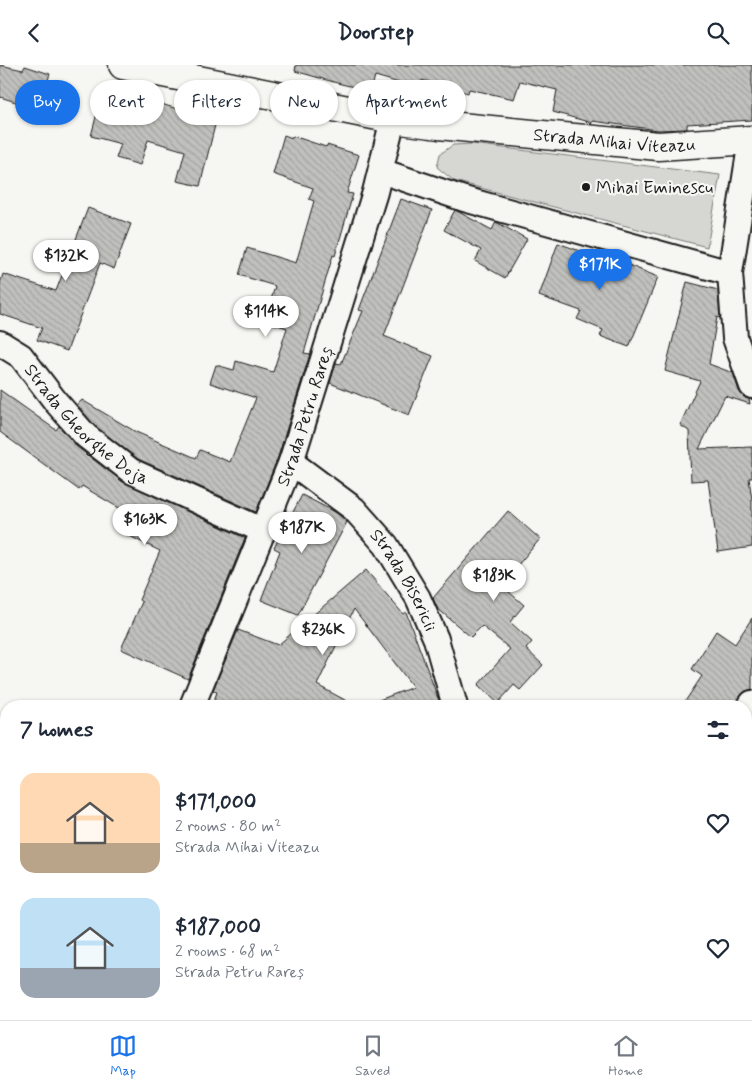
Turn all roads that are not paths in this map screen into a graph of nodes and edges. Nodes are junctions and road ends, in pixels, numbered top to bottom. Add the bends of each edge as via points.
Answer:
1 (123, 65) edge
2 (348, 110) edge
3 (392, 125) edge
4 (442, 125) edge
5 (752, 140) edge
6 (381, 171) junction
7 (730, 273) junction
8 (0, 343) edge
9 (752, 385) edge
10 (291, 462) junction
11 (264, 531) junction
12 (194, 700) edge
13 (453, 700) edge

1 - 2 main road, Strada Mihai Viteazu
3 - 6 street, Strada Petru Rareș
4 - 5 main road, Strada Mihai Viteazu via 658,147
5 - 7 street, Strada Mihai Viteazu
6 - 7 street via 464,199
6 - 10 street, Strada Petru Rareș
7 - 9 street, Strada Mihai Viteazu via 735,338
8 - 11 street, Strada Gheorghe Doja via 21,356 86,437 131,471
10 - 11 street, Strada Petru Rareș
10 - 13 street, Strada Bisericii via 354,509 386,545 418,598 436,639
11 - 12 street, Strada Petru Rareș

